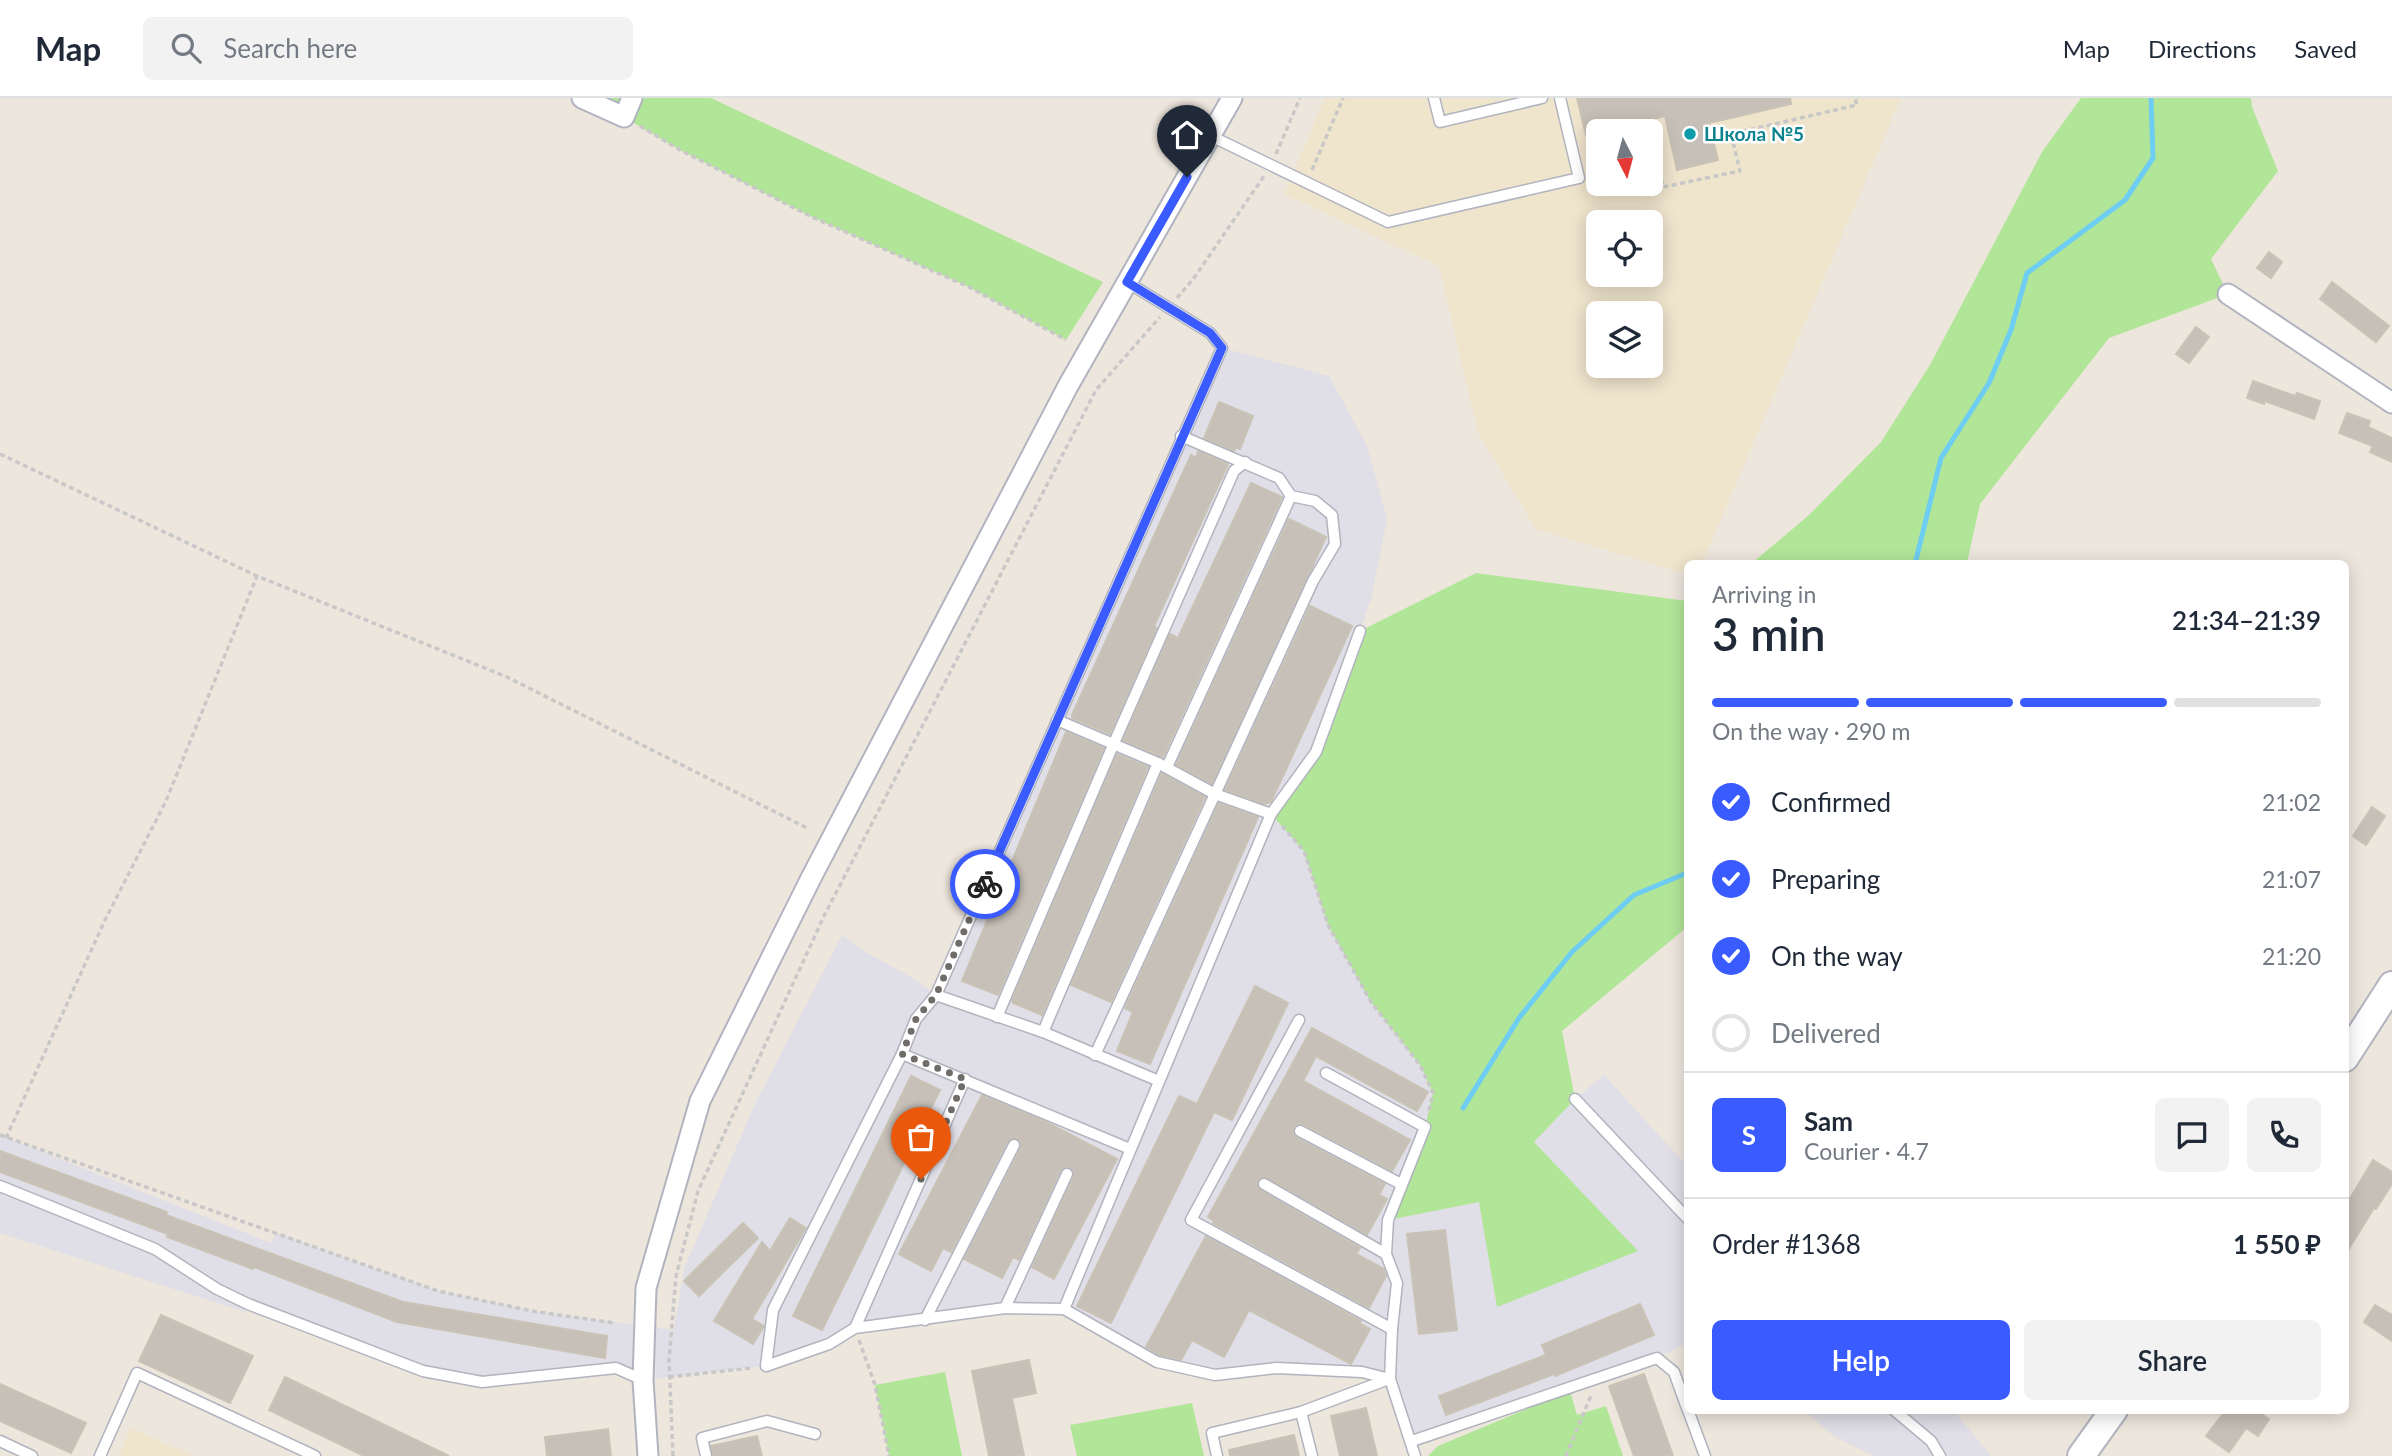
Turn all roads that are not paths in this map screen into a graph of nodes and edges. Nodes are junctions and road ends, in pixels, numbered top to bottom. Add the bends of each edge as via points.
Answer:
1 (582, 98) edge
2 (632, 98) edge
3 (1232, 98) edge
4 (1434, 98) edge
5 (1542, 98) edge
6 (1560, 98) edge
7 (1211, 136) junction
8 (1127, 282) junction
9 (2228, 294) dead end
10 (2392, 403) edge
11 (1181, 436) junction
12 (1245, 462) junction
13 (1291, 496) junction
14 (1360, 631) dead end
15 (1057, 720) junction
16 (1114, 743) junction
17 (1162, 765) junction
18 (1215, 794) junction
19 (1271, 814) junction
20 (2392, 985) edge
21 (936, 995) junction
22 (997, 1017) junction
23 (1299, 1020) dead end
24 (1042, 1032) junction
25 (2349, 1052) edge
26 (902, 1054) junction
27 (1095, 1055) junction
28 (1326, 1073) dead end
29 (965, 1079) junction
30 (1159, 1081) junction
31 (1575, 1099) dead end
32 (1300, 1131) dead end
33 (1014, 1144) dead end
34 (1130, 1149) junction
35 (1068, 1174) dead end
36 (1264, 1184) dead end
37 (1401, 1184) junction
38 (0, 1186) edge
39 (1684, 1216) edge
40 (1386, 1254) junction
41 (1005, 1308) junction
42 (1064, 1309) junction
43 (925, 1320) junction
44 (855, 1328) junction
45 (1392, 1329) junction
46 (1390, 1379) junction
47 (643, 1380) junction
48 (1684, 1398) edge
49 (1301, 1412) junction
50 (1690, 1414) edge
51 (1899, 1414) edge
52 (2111, 1414) edge
53 (815, 1434) dead end
54 (0, 1441) edge
55 (1412, 1441) junction
56 (32, 1456) edge
57 (100, 1456) edge
58 (315, 1456) edge
59 (649, 1456) edge
60 (706, 1456) edge
61 (1217, 1456) edge
62 (1312, 1456) edge
63 (1415, 1456) edge
64 (1705, 1456) edge
65 (1940, 1456) edge
66 (2081, 1456) edge

1 - 2 street via 624,117
3 - 7 street
4 - 5 lane via 1440,122
6 - 7 lane via 1579,177 1388,222
7 - 8 street
8 - 11 lane via 1210,333 1222,348
8 - 47 street via 1061,398 700,1101 646,1288
9 - 10 street
11 - 12 lane
11 - 15 lane
12 - 13 lane via 1279,478
12 - 16 lane via 1234,471
13 - 17 lane
13 - 18 lane via 1315,501 1332,515 1335,544 1312,581
14 - 19 lane via 1316,752
15 - 16 lane
15 - 21 lane
16 - 17 lane
16 - 22 lane
17 - 18 lane
17 - 24 lane
18 - 19 lane
18 - 27 lane
19 - 30 lane
20 - 25 main road
21 - 22 lane
21 - 26 lane via 916,1019
22 - 24 lane
23 - 45 lane via 1191,1220
24 - 27 lane
26 - 29 lane
26 - 44 lane via 773,1310 766,1366 830,1344
27 - 30 lane
28 - 37 lane via 1425,1128
29 - 34 lane
29 - 44 lane
30 - 34 lane
31 - 39 lane
32 - 37 lane
33 - 43 lane
34 - 42 lane
35 - 41 lane
36 - 40 lane
37 - 40 lane via 1388,1220
38 - 47 lane via 155,1249 248,1304 423,1371 482,1382 616,1368
40 - 45 lane via 1397,1283
41 - 42 lane
41 - 43 lane
42 - 46 lane via 1157,1362 1215,1375 1276,1368 1362,1372
43 - 44 lane
45 - 46 lane
46 - 49 lane
46 - 55 lane
47 - 59 street
48 - 55 lane via 1674,1372 1657,1358
49 - 61 lane via 1212,1433
49 - 62 lane
50 - 64 lane
51 - 65 lane via 1931,1441
52 - 66 main road
53 - 60 lane via 767,1421 702,1438
54 - 56 lane
55 - 63 lane
57 - 58 lane via 137,1373

